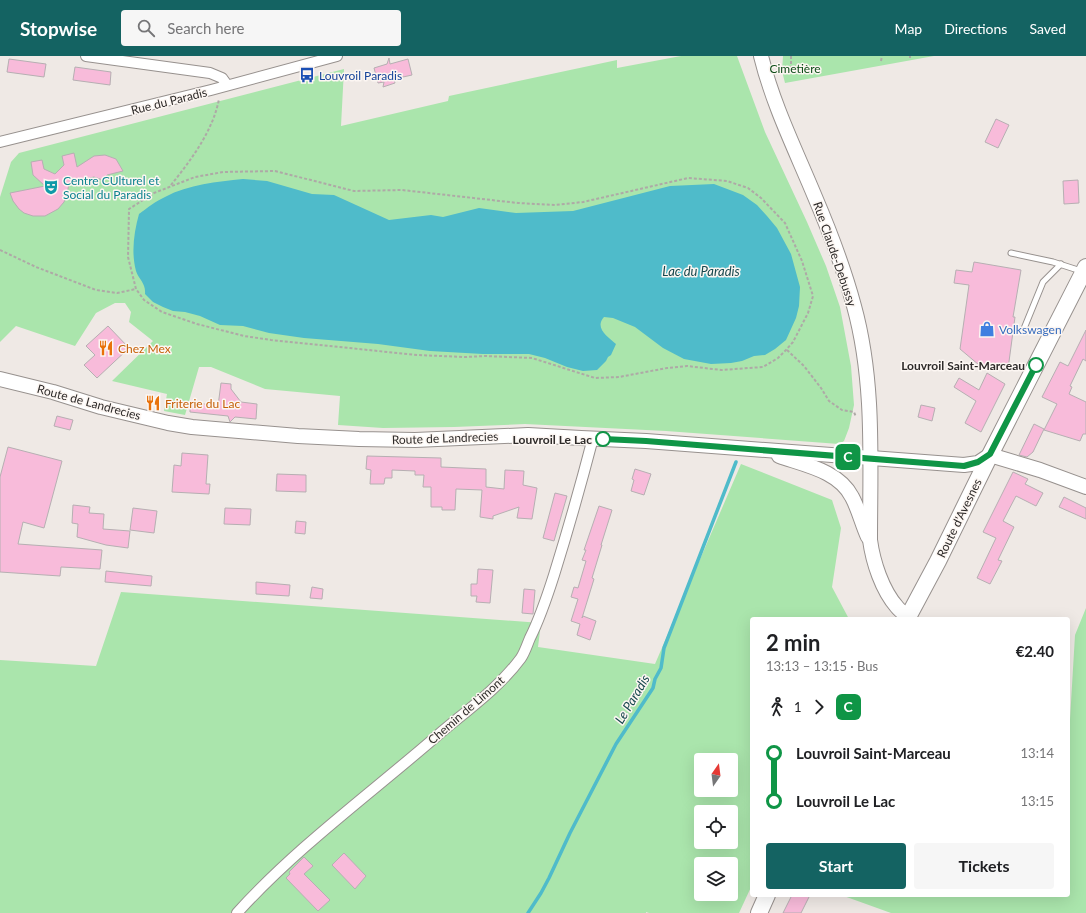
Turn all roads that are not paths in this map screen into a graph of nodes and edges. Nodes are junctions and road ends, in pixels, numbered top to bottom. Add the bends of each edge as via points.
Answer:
1 (86, 56) edge
2 (336, 56) edge
3 (761, 56) edge
4 (228, 85) junction
5 (0, 142) edge
6 (1011, 253) dead end
7 (1061, 264) junction
8 (1085, 270) edge
9 (1023, 331) dead end
10 (0, 379) edge
11 (593, 438) junction
12 (760, 450) junction
13 (990, 454) junction
14 (870, 459) junction
15 (1086, 487) edge
16 (870, 540) junction
17 (907, 617) edge
18 (909, 617) edge
19 (766, 897) edge
20 (237, 913) edge
21 (758, 913) edge

1 - 4 street via 210,73 222,78
2 - 4 street, Rue du Paradis
3 - 14 main road, Rue Claude-Debussy via 766,79 824,220 854,306 866,368
4 - 5 street, Rue du Paradis
6 - 7 lane
7 - 8 lane
7 - 9 lane via 1043,282
8 - 13 main road, Route d'Avesnes
10 - 11 main road, Route de Landrecies via 101,407 192,426 359,439 415,440 528,435
11 - 12 main road, Route de Landrecies
11 - 20 street, Chemin de Limont via 551,586 522,657 489,691 298,852 258,889
12 - 14 main road, Route de Landrecies
12 - 16 main road via 822,471 844,485 852,497
13 - 14 main road, Route de Landrecies via 978,462 964,466
13 - 15 main road
13 - 18 main road, Route d'Avesnes
14 - 16 main road, Rue Claude-Debussy
16 - 17 main road, Rue Claude-Debussy via 873,560 886,590
19 - 21 main road

